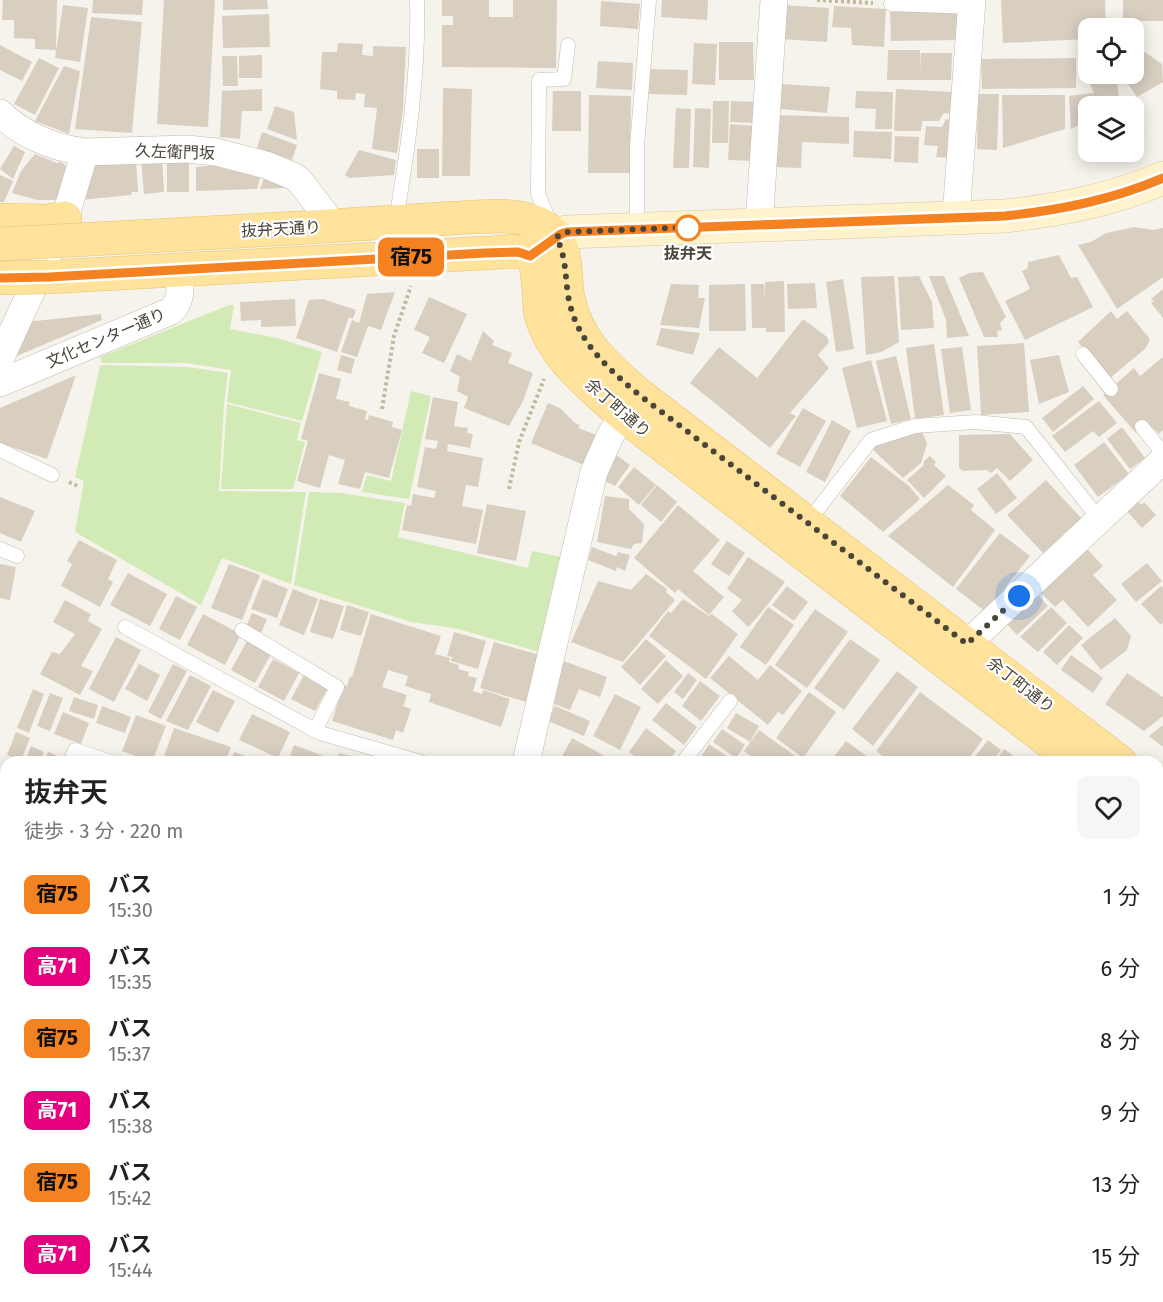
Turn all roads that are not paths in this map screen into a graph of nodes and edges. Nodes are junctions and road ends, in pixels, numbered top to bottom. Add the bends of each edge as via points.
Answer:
1 (417, 0) edge
2 (649, 0) edge
3 (774, 0) edge
4 (891, 4) road end
5 (971, 4) edge
6 (568, 45) dead end
7 (0, 113) edge
8 (85, 152) junction
9 (1163, 178) edge
10 (956, 217) junction
11 (65, 218) junction
12 (0, 220) edge
13 (396, 221) junction
14 (334, 226) junction
15 (759, 226) junction
16 (637, 229) junction
17 (0, 244) edge
18 (543, 246) junction
19 (179, 269) junction
20 (0, 278) edge
21 (1083, 354) dead end
22 (0, 359) edge
23 (0, 383) edge
24 (1111, 388) dead end
25 (631, 404) junction
26 (1142, 427) dead end
27 (0, 450) edge
28 (1163, 453) edge
29 (1163, 460) edge
30 (52, 475) dead end
31 (1100, 520) junction
32 (808, 522) junction
33 (0, 549) edge
34 (17, 556) dead end
35 (125, 627) dead end
36 (242, 630) dead end
37 (957, 653) junction
38 (730, 701) dead end
39 (315, 730) junction
40 (72, 756) edge
41 (93, 756) edge
42 (401, 756) edge
43 (527, 756) edge
44 (688, 756) edge
45 (1069, 756) edge
46 (1111, 756) edge

1 - 13 lane via 411,126
2 - 16 lane via 637,146
3 - 15 street
4 - 5 lane
5 - 10 street
6 - 18 lane via 564,79 539,80 538,194
7 - 8 street, 久左衛門坂 via 33,137
8 - 11 street
8 - 14 street, 久左衛門坂 via 187,149 266,165 299,180
9 - 10 main road via 1099,201 1052,211
10 - 15 main road
11 - 12 main road
11 - 22 street
13 - 14 main road, 抜弁天通り
13 - 18 main road, 抜弁天通り via 510,216 546,228
14 - 17 main road, 抜弁天通り, bridge
15 - 16 main road
16 - 18 main road via 567,232
18 - 19 main road via 518,252
18 - 25 main road, 余丁町通り via 564,258 572,313 582,336
19 - 20 main road, bridge
19 - 23 street, 文化センター通り via 180,295 178,305 171,311
21 - 24 lane
25 - 32 main road, 余丁町通り
25 - 37 main road, 余丁町通り
25 - 43 street via 610,434 594,472
26 - 28 lane
27 - 30 lane
29 - 31 street
31 - 32 lane via 1026,427 976,422 915,426 871,440
31 - 37 street
32 - 37 main road, 余丁町通り
33 - 34 lane
35 - 39 lane
36 - 39 lane via 338,687
37 - 45 main road, 余丁町通り
37 - 46 main road, 余丁町通り
38 - 44 lane
39 - 42 lane
40 - 41 lane via 75,750

